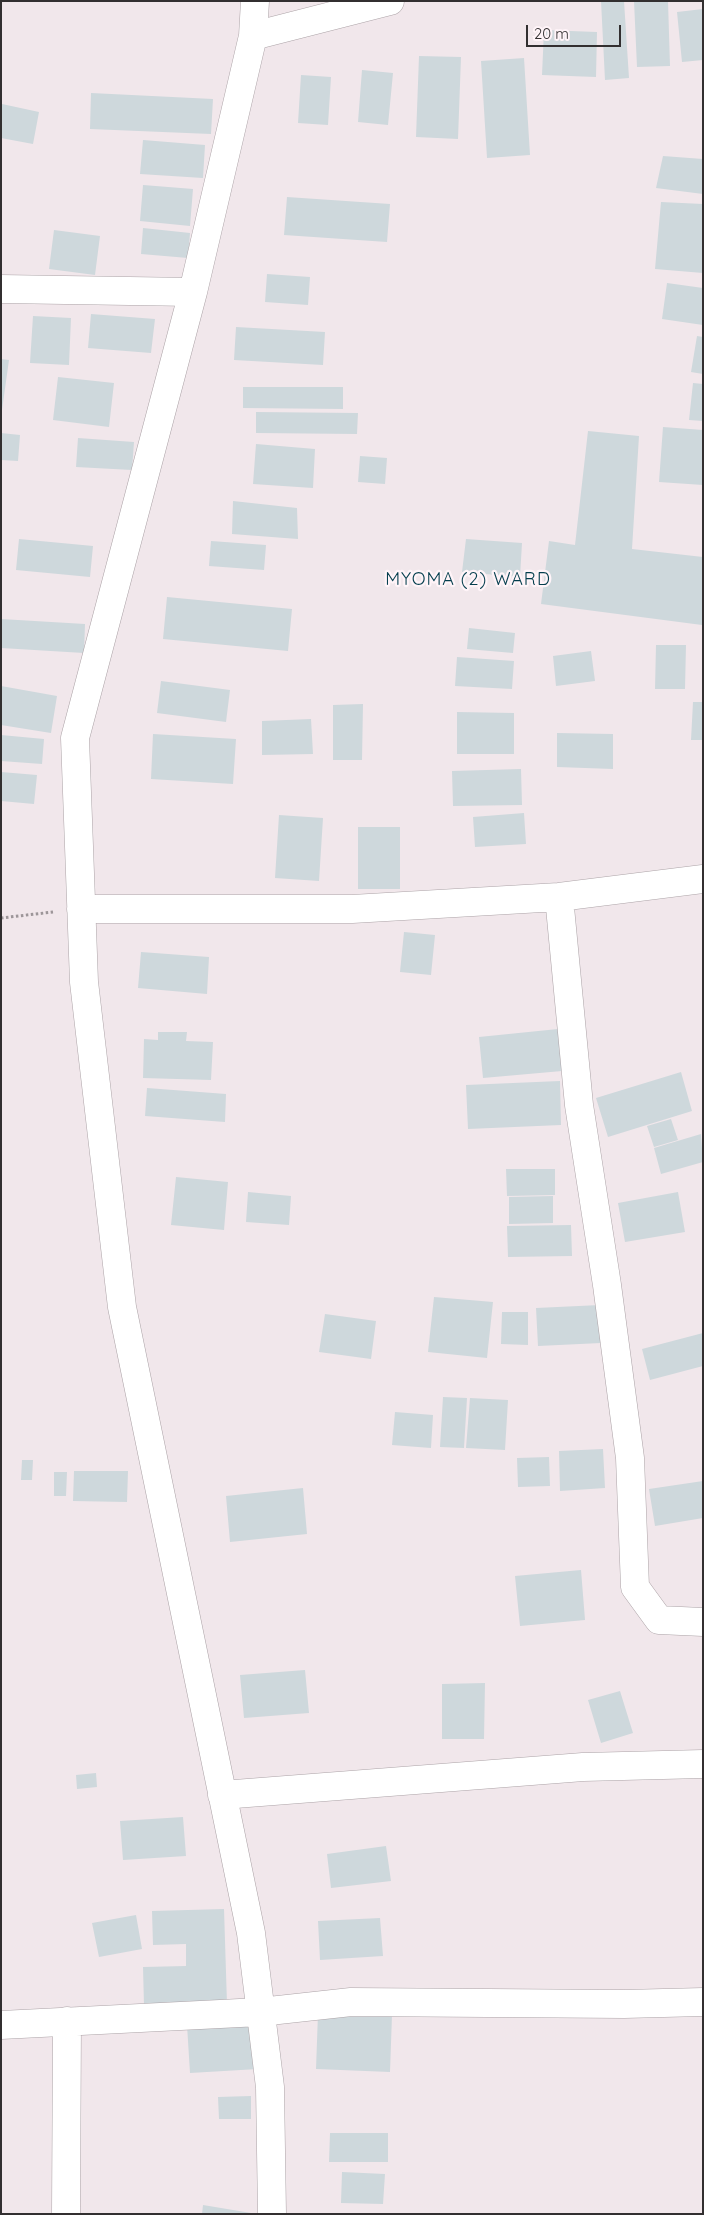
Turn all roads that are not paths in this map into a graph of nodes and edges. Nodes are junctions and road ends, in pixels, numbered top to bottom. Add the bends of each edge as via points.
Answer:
1 (255, 1) edge
2 (390, 1) edge
3 (253, 36) junction
4 (1, 289) edge
5 (193, 292) junction
6 (703, 879) edge
7 (559, 897) junction
8 (81, 909) junction
9 (703, 1622) edge
10 (703, 1764) edge
11 (222, 1795) junction
12 (703, 2002) edge
13 (260, 2012) junction
14 (67, 2022) junction
15 (1, 2025) edge
16 (66, 2214) edge
17 (272, 2214) edge

1 - 3 street
2 - 3 street
3 - 5 street
4 - 5 street
5 - 8 street via 75,738
6 - 7 street
7 - 8 street via 352,909
7 - 9 street via 579,1106 630,1458 636,1587 659,1620
8 - 11 street via 84,982 122,1307
10 - 11 street via 583,1767
11 - 13 street via 251,1933
12 - 13 street via 351,2002
13 - 14 street
13 - 17 street via 270,2087
14 - 15 street
14 - 16 street

